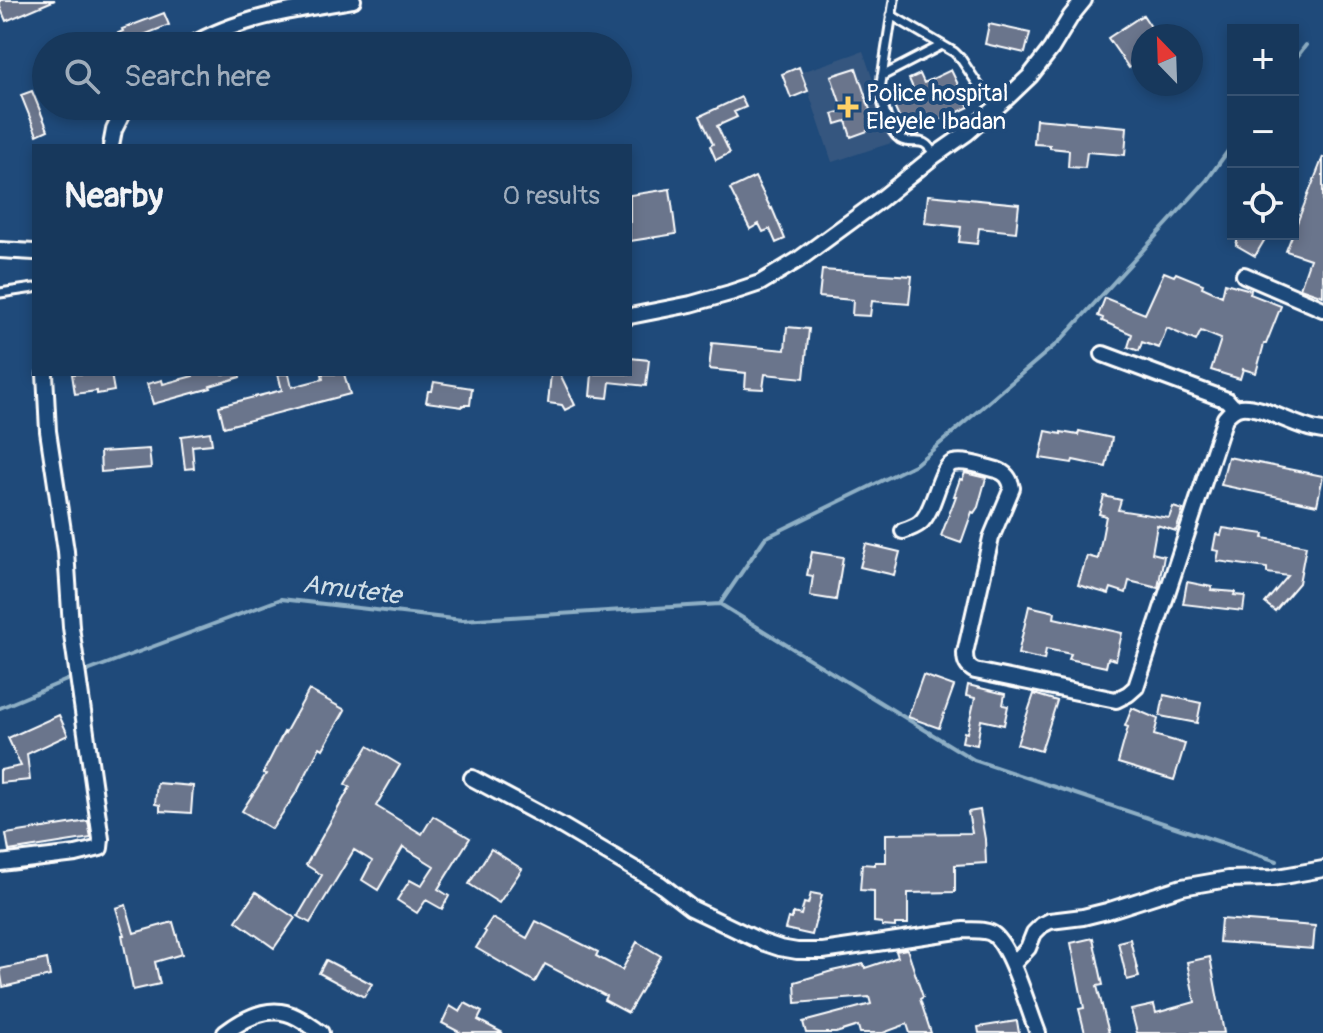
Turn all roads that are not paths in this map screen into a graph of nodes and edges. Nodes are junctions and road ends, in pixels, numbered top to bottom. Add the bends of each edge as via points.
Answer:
1 (353, 0) edge
2 (894, 0) edge
3 (1084, 0) edge
4 (891, 15) junction
5 (220, 32) edge
6 (942, 45) junction
7 (882, 76) junction
8 (983, 92) dead end
9 (119, 120) edge
10 (111, 144) edge
11 (934, 156) junction
12 (0, 250) edge
13 (32, 252) edge
14 (1244, 275) dead end
15 (32, 288) edge
16 (0, 293) edge
17 (1323, 309) edge
18 (632, 316) edge
19 (1103, 354) dead end
20 (45, 376) edge
21 (1235, 409) junction
22 (1323, 431) edge
23 (903, 531) dead end
24 (472, 778) dead end
25 (0, 863) edge
26 (1323, 869) edge
27 (1013, 964) junction
28 (225, 1033) edge
29 (321, 1033) edge
30 (1038, 1033) edge

1 - 5 street via 298,9
2 - 4 lane
3 - 11 street via 1030,76
4 - 6 lane
4 - 7 lane
6 - 7 lane
6 - 8 lane via 961,59
7 - 11 lane via 882,102 898,137 925,143
9 - 10 street
11 - 18 street via 855,219 760,283
12 - 13 street
14 - 17 street
15 - 16 lane
19 - 21 street via 1227,400
20 - 25 street via 100,848
21 - 22 street via 1253,407
21 - 23 street via 1223,423 1136,687 1122,698 990,674 966,664 991,538 1012,488 1006,474 964,463 949,465 926,517
24 - 27 street via 598,847 691,908 762,942 823,951 986,931
26 - 27 street via 1182,887 1107,911 1050,921 1034,933
27 - 30 street
28 - 29 street via 248,1017 269,1012 298,1018

